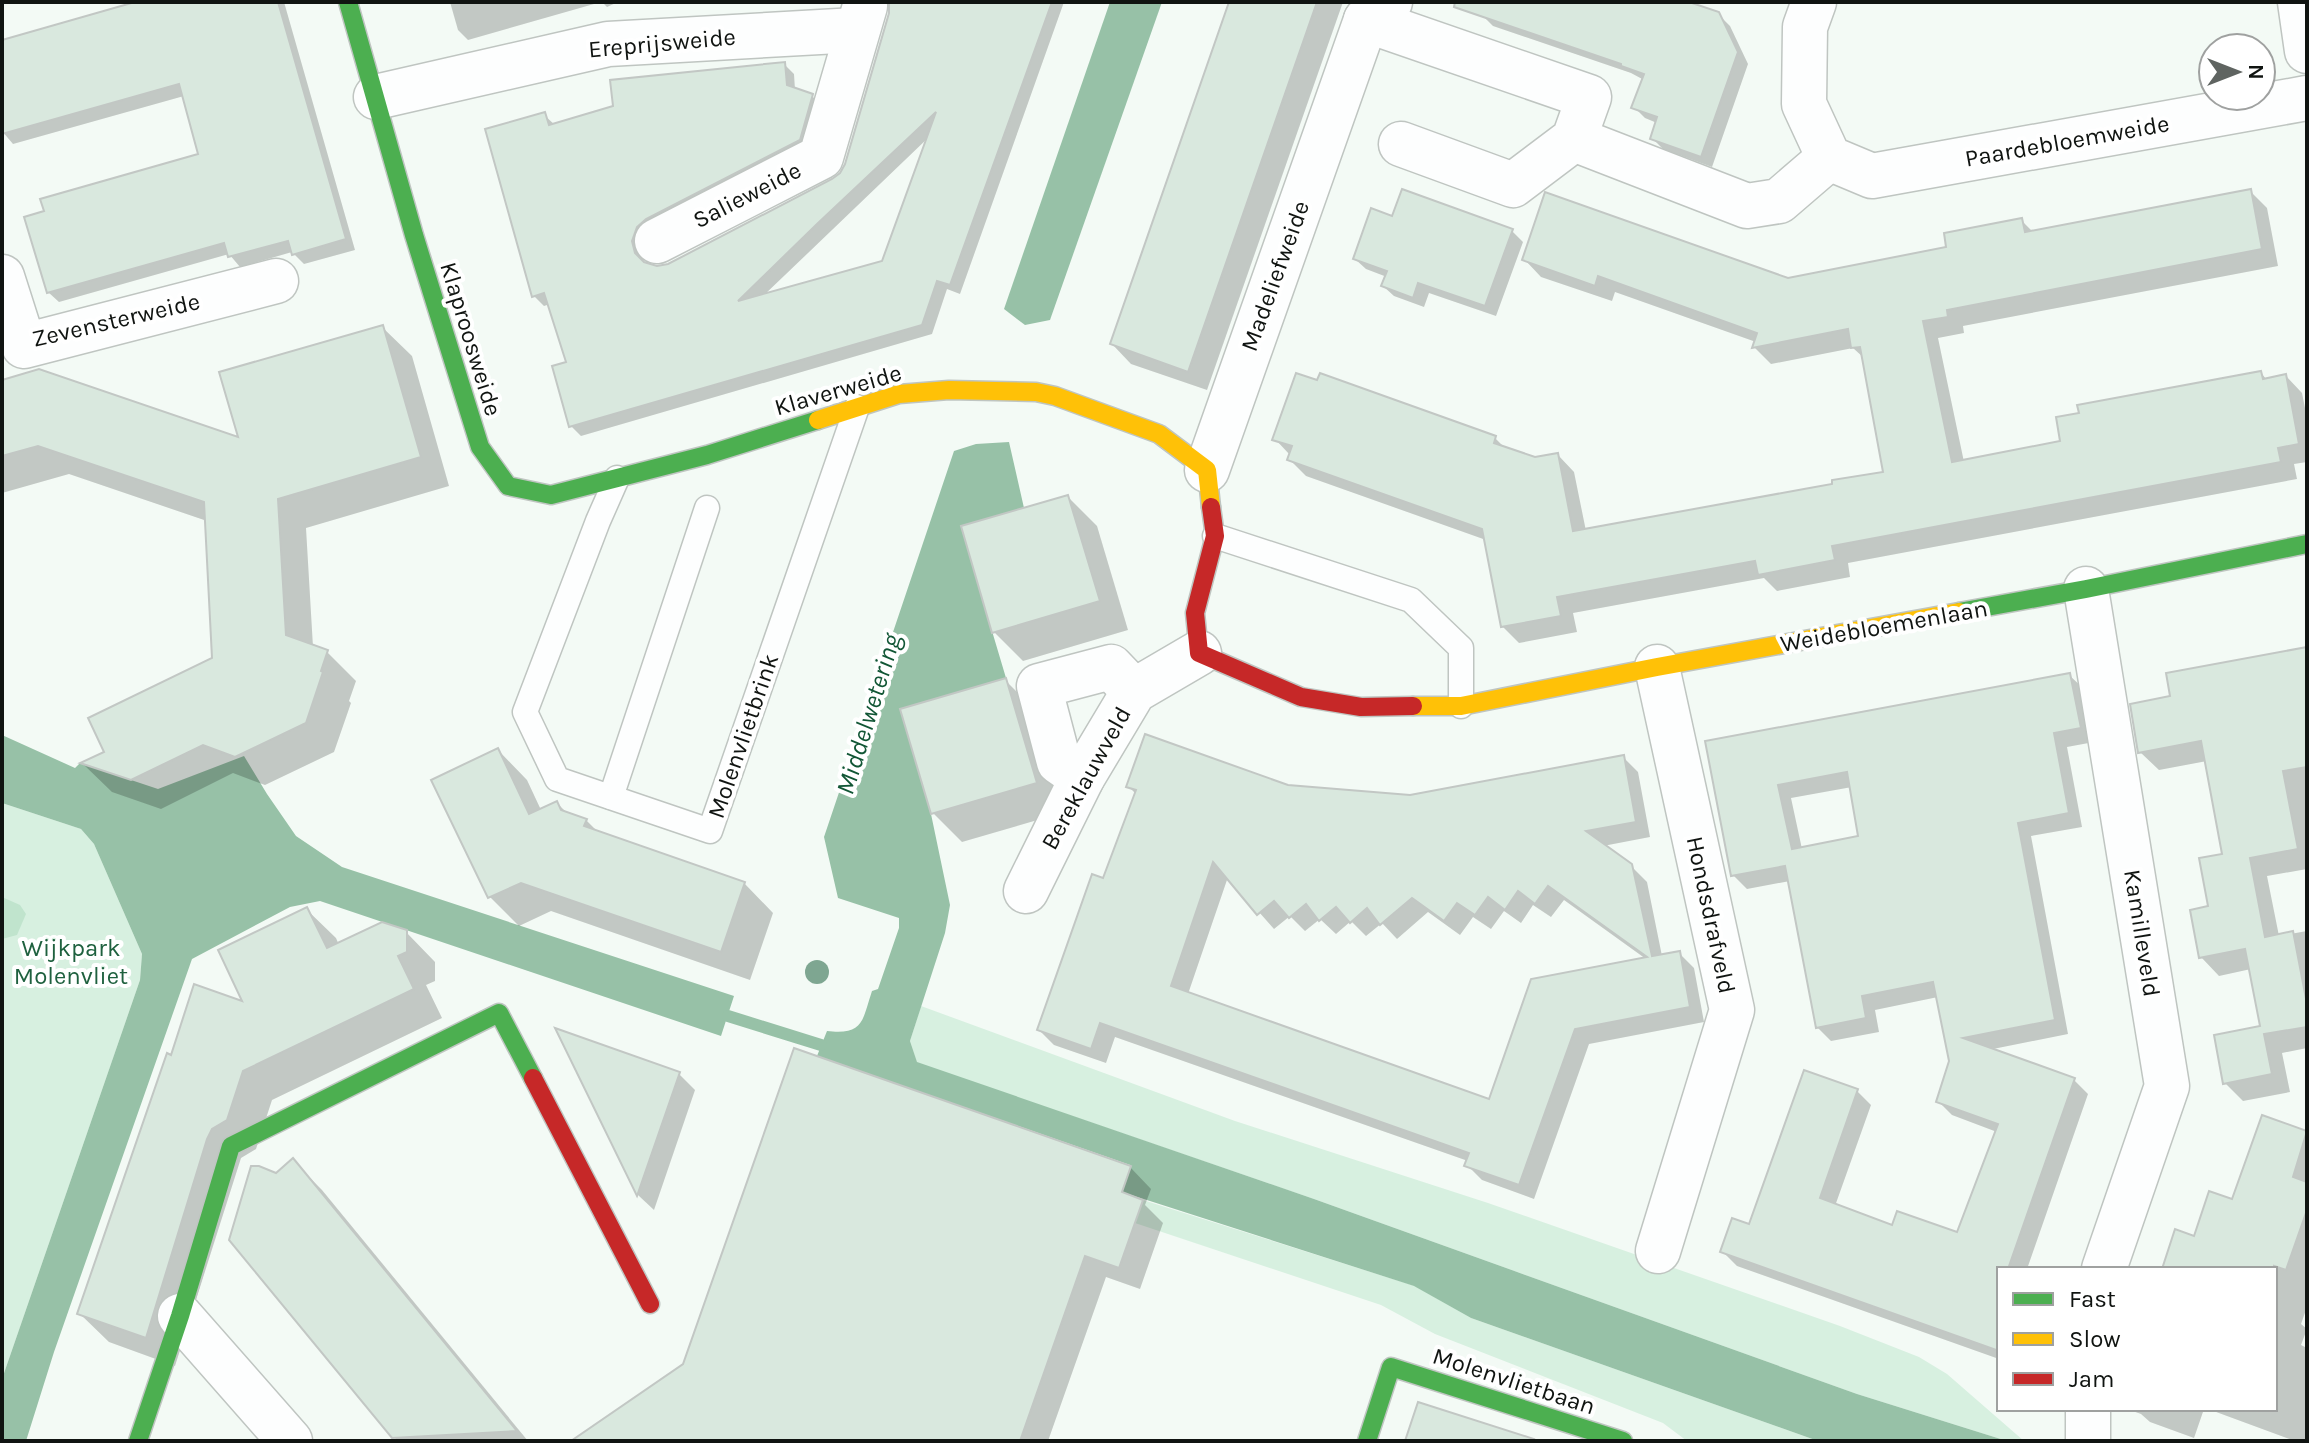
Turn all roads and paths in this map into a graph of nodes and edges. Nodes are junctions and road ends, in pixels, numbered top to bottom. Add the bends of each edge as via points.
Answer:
1 (348, 2) edge
2 (1814, 2) edge
3 (2300, 2) edge
4 (1378, 11) edge
5 (862, 16) edge
6 (2307, 51) edge
7 (376, 97) junction
8 (2307, 98) edge
9 (1574, 139) junction
10 (1401, 144) dead end
11 (1829, 158) junction
12 (657, 241) dead end
13 (2, 277) edge
14 (276, 281) dead end
15 (857, 407) junction
16 (707, 455) joint
17 (1207, 470) junction
18 (617, 478) junction
19 (707, 508) dead end
20 (1215, 536) junction
21 (2307, 544) edge
22 (2086, 589) junction
23 (1199, 653) junction
24 (1657, 667) junction
25 (1134, 691) junction
26 (1461, 706) junction
27 (1082, 778) junction
28 (611, 797) junction
29 (1026, 891) dead end
30 (1658, 1251) dead end
31 (2105, 1267) edge
32 (650, 1304) dead end
33 (180, 1316) junction
34 (2088, 1411) edge
35 (138, 1441) edge
36 (290, 1441) edge
37 (1367, 1441) edge
38 (1623, 1441) edge
39 (2088, 1441) edge

1 - 7 street, Klaproosweide
2 - 11 street via 1805,27 1804,104
3 - 6 street
4 - 9 street, Madeliefweide via 1589,97
4 - 17 street, Madeliefweide
5 - 7 street, Ereprijsweide via 608,44
5 - 12 street, Salieweide via 821,157
7 - 18 street, Klaproosweide via 480,447 508,486 551,495
8 - 11 street, Paardebloemweide via 1872,176
9 - 10 street via 1513,185
9 - 11 street via 1747,206 1779,201
13 - 14 street, Zevensterweide via 24,346
15 - 16 street, Klaverweide
15 - 17 street, Klaverweide via 899,394 1036,392 1159,434
15 - 28 lane, Molenvlietbrink via 710,831
16 - 18 street, Klaproosweide
17 - 20 street, Madeliefweide
18 - 28 lane, Molenvlietbrink via 525,712 557,779
19 - 28 lane
20 - 23 street via 1195,613
20 - 26 lane via 1411,600 1461,648
21 - 22 street, Weidebloemenlaan
22 - 24 street, Weidebloemenlaan
22 - 31 street, Kamilleveld via 2167,1086
23 - 25 street, Bereklauwveld
23 - 26 street, Weidebloemenlaan via 1301,697 1361,707
24 - 26 street, Weidebloemenlaan
24 - 30 street, Hondsdrafveld via 1732,1010
25 - 27 street, Bereklauwveld
25 - 27 street via 1111,667 1039,686 1059,762
27 - 29 street, Bereklauwveld
32 - 33 street via 499,1013 231,1146
33 - 35 street
33 - 36 street
34 - 39 street
37 - 38 street, Molenvlietbaan via 1391,1367

